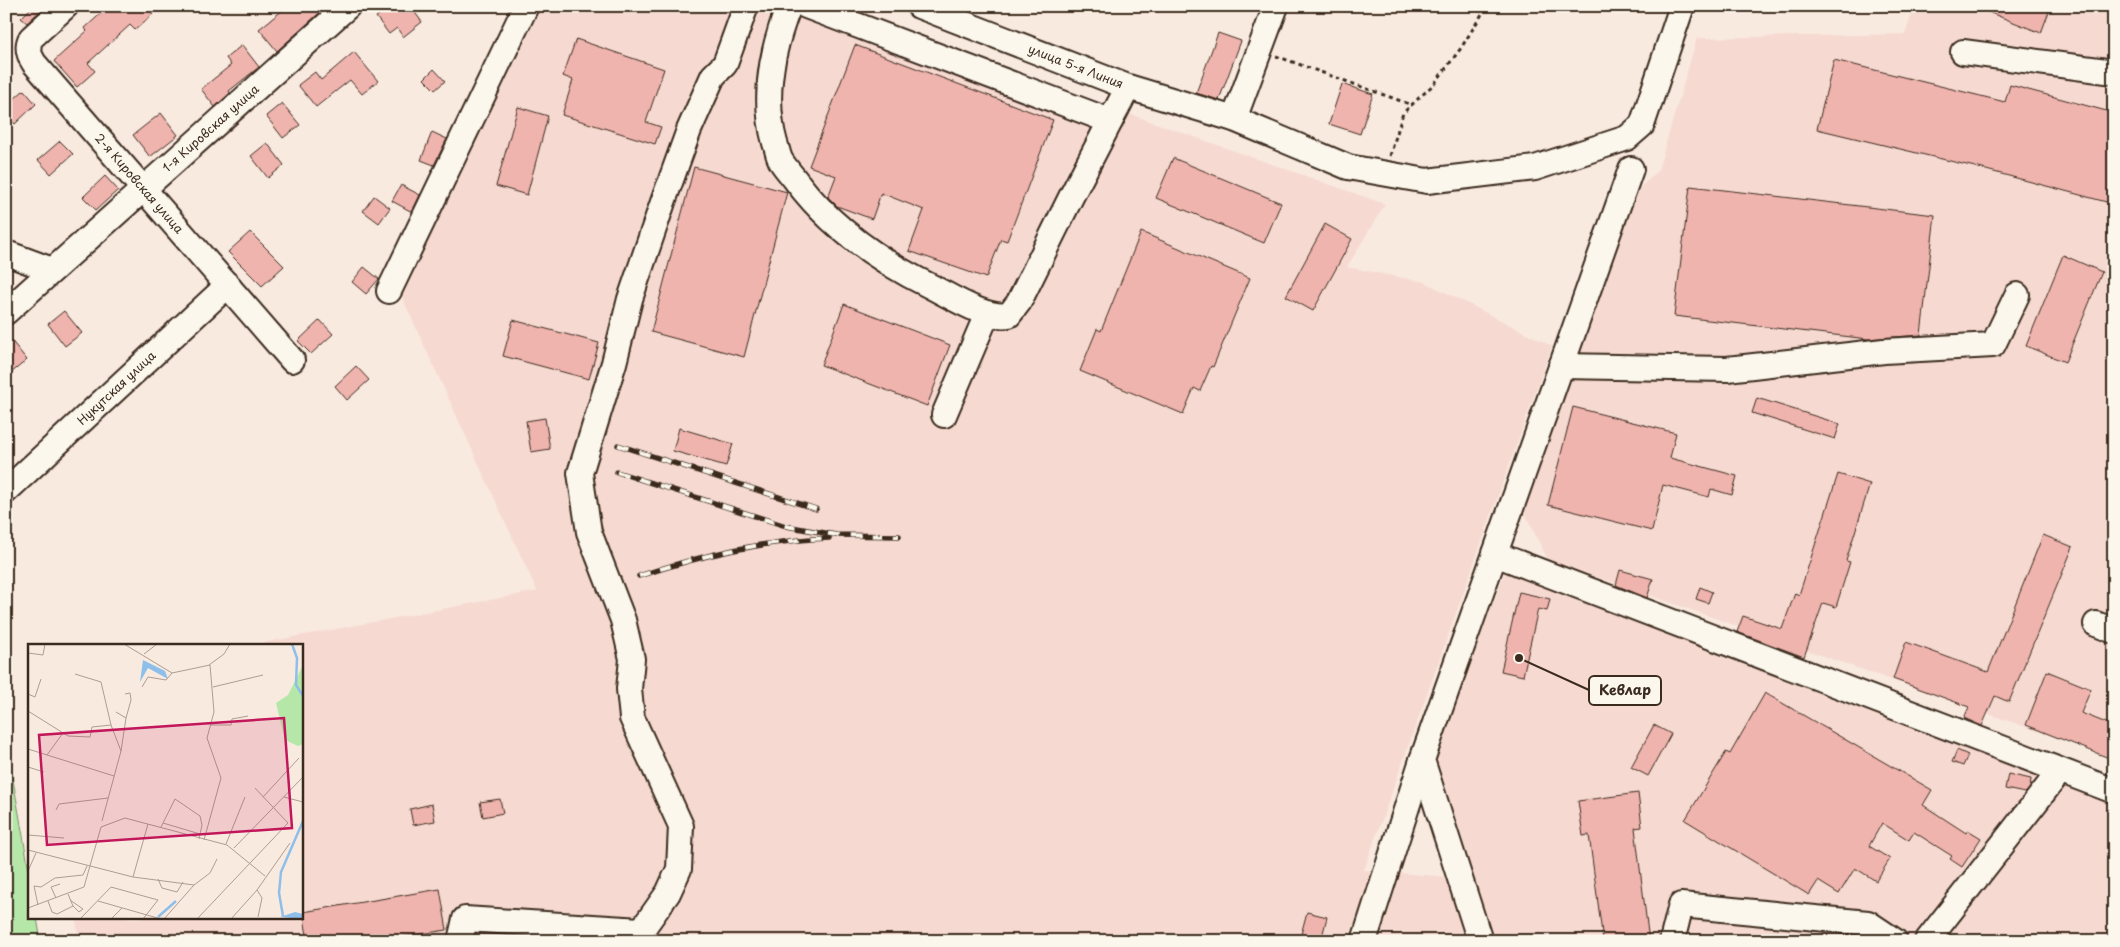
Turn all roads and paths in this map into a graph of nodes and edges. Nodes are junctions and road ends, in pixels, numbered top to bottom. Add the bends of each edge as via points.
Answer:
1 (66, 6) edge
2 (348, 6) edge
3 (526, 6) edge
4 (746, 6) edge
5 (789, 6) edge
6 (806, 6) edge
7 (919, 6) edge
8 (1276, 6) edge
9 (1487, 6) edge
10 (1682, 6) edge
11 (1260, 50) junction
12 (1963, 52) dead end
13 (2114, 72) edge
14 (1128, 87) junction
15 (1412, 104) junction
16 (1234, 118) junction
17 (1110, 121) junction
18 (1631, 169) dead end
19 (1386, 174) junction
20 (144, 190) junction
21 (6, 253) edge
22 (52, 270) junction
23 (228, 286) junction
24 (388, 291) dead end
25 (2017, 295) dead end
26 (6, 312) edge
27 (987, 314) junction
28 (292, 360) dead end
29 (1561, 366) junction
30 (944, 415) dead end
31 (6, 491) edge
32 (1495, 554) junction
33 (1422, 760) junction
34 (2060, 771) junction
35 (2114, 791) edge
36 (638, 936) edge
37 (460, 941) edge
38 (1364, 941) edge
39 (1480, 941) edge
40 (1672, 941) edge
41 (1894, 941) edge
42 (1927, 941) edge

1 - 20 street, 2-я Кировская улица via 31,38 28,43 30,56
2 - 20 street, 1-я Кировская улица
3 - 24 street
4 - 36 street via 725,64 713,76 689,130 663,202 630,299 614,364 580,473 589,532 623,620 632,659 629,689 632,718 681,826 679,869 668,893
5 - 27 street via 769,79 771,128 780,160 833,223 867,251
6 - 17 street
7 - 14 street, улица 5-я Линия
8 - 11 street
9 - 15 path via 1435,83
10 - 19 street, улица 5-я Линия via 1642,125 1627,138 1535,168 1427,181
11 - 15 path
11 - 16 street
12 - 13 street
14 - 16 street, улица 5-я Линия
14 - 17 street
15 - 19 path via 1403,113
16 - 19 street, улица 5-я Линия via 1348,167
17 - 27 street via 1014,311 999,317
18 - 29 street
20 - 22 street, 1-я Кировская улица
20 - 23 street, 2-я Кировская улица
21 - 22 street
22 - 26 street, 1-я Кировская улица
23 - 28 street, 2-я Кировская улица
23 - 31 street, Нукутская улица
25 - 29 street via 1993,345 1884,351 1727,369
27 - 30 street
29 - 32 street
32 - 33 street
32 - 34 street
33 - 38 street
33 - 39 street
34 - 35 street
34 - 42 street
36 - 37 street via 465,919
40 - 41 street via 1681,904 1868,923

